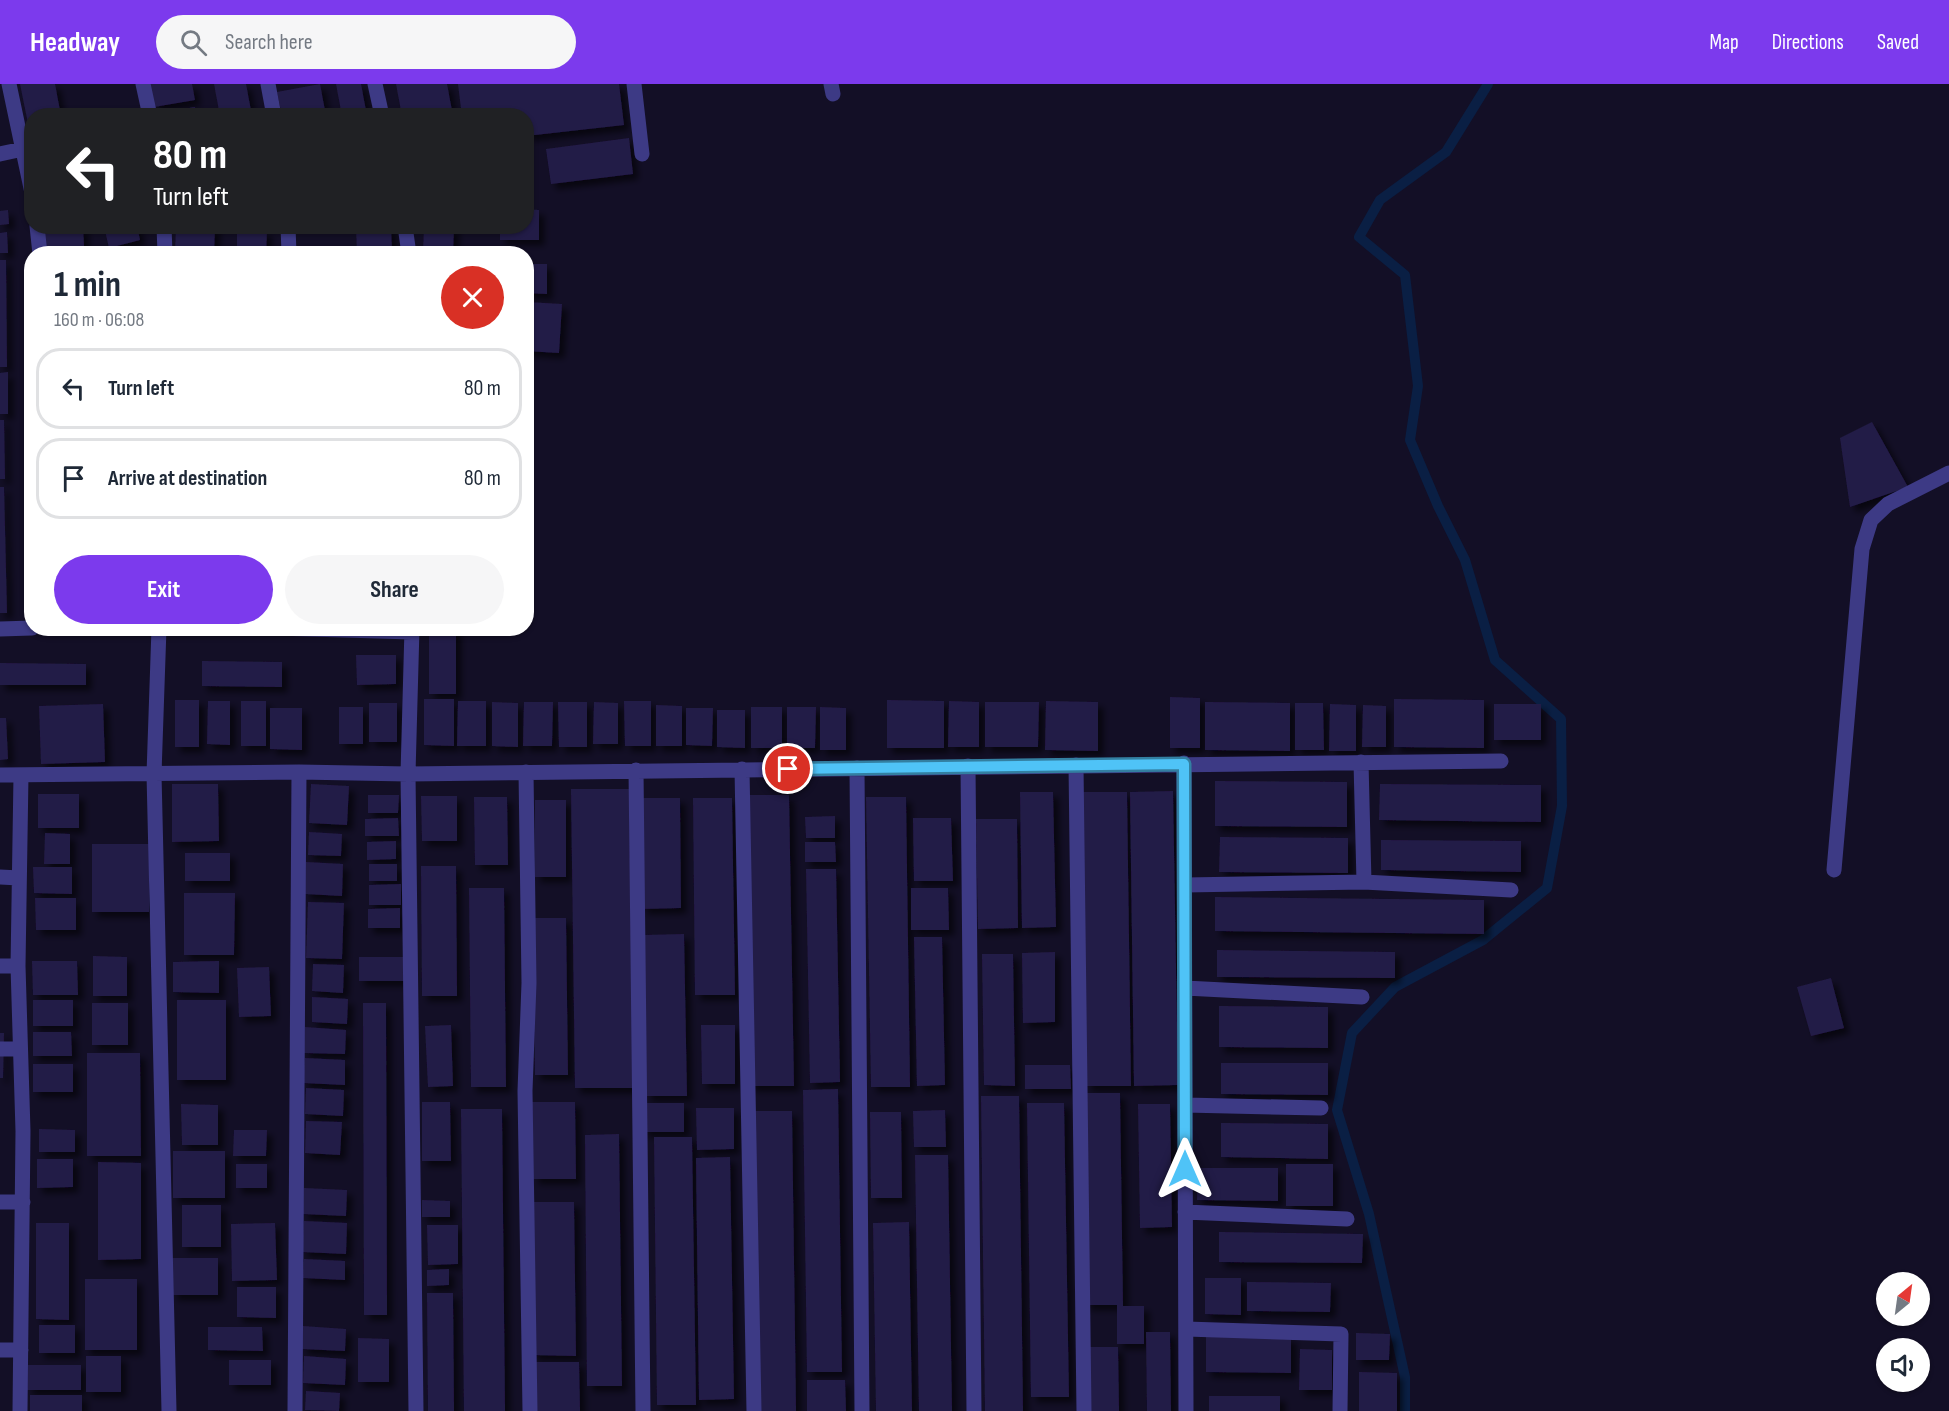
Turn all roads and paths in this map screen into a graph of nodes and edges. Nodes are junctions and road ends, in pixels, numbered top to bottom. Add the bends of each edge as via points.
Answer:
1 (9, 84) edge
2 (143, 84) edge
3 (268, 84) edge
4 (375, 84) edge
5 (634, 84) edge
6 (148, 108) edge
7 (272, 108) edge
8 (380, 108) edge
9 (23, 149) junction
10 (0, 154) edge
11 (24, 154) edge
12 (642, 154) dead end
13 (1949, 473) edge
14 (24, 628) edge
15 (0, 629) edge
16 (159, 636) edge
17 (412, 636) edge
18 (1501, 761) dead end
19 (1361, 762) junction
20 (1184, 764) junction
21 (1076, 765) junction
22 (968, 766) junction
23 (857, 768) junction
24 (742, 769) junction
25 (636, 770) junction
26 (298, 772) junction
27 (526, 772) junction
28 (154, 774) junction
29 (408, 774) junction
30 (0, 775) edge
31 (21, 775) junction
32 (1834, 870) dead end
33 (0, 877) edge
34 (19, 878) junction
35 (1364, 882) junction
36 (1185, 885) junction
37 (1511, 890) dead end
38 (0, 966) edge
39 (18, 966) junction
40 (1185, 988) junction
41 (1362, 997) dead end
42 (0, 1049) edge
43 (21, 1049) junction
44 (1185, 1105) junction
45 (1321, 1108) dead end
46 (0, 1202) edge
47 (23, 1202) junction
48 (1185, 1212) junction
49 (1347, 1219) dead end
50 (1186, 1329) junction
51 (0, 1350) edge
52 (21, 1350) junction
53 (20, 1411) edge
54 (169, 1411) edge
55 (295, 1411) edge
56 (416, 1411) edge
57 (530, 1411) edge
58 (643, 1411) edge
59 (754, 1411) edge
60 (862, 1411) edge
61 (974, 1411) edge
62 (1084, 1411) edge
63 (1186, 1411) edge
64 (1340, 1411) edge

1 - 9 street
2 - 6 street
3 - 7 street
4 - 8 street
5 - 12 street
9 - 10 street
9 - 11 street
13 - 32 street via 1888,504 1871,520 1862,549
14 - 15 street
16 - 28 street
17 - 29 street
18 - 19 street
19 - 20 street
19 - 35 street
20 - 21 street
20 - 36 street
21 - 22 street
21 - 62 street
22 - 23 street
22 - 61 street
23 - 24 street
23 - 60 street
24 - 25 street
24 - 59 street
25 - 27 street
25 - 58 street
26 - 28 street
26 - 29 street
26 - 55 street
27 - 29 street
27 - 57 street
28 - 31 street
28 - 54 street
29 - 56 street
30 - 31 street
31 - 34 street
33 - 34 street
34 - 39 street
35 - 36 street
35 - 37 street
36 - 40 street
38 - 39 street
39 - 43 street
40 - 41 street
40 - 44 street
42 - 43 street
43 - 47 street
44 - 45 street
44 - 48 street
46 - 47 street
47 - 52 street
48 - 49 street
48 - 50 street
50 - 63 street
50 - 64 street via 1341,1334
51 - 52 street
52 - 53 street

